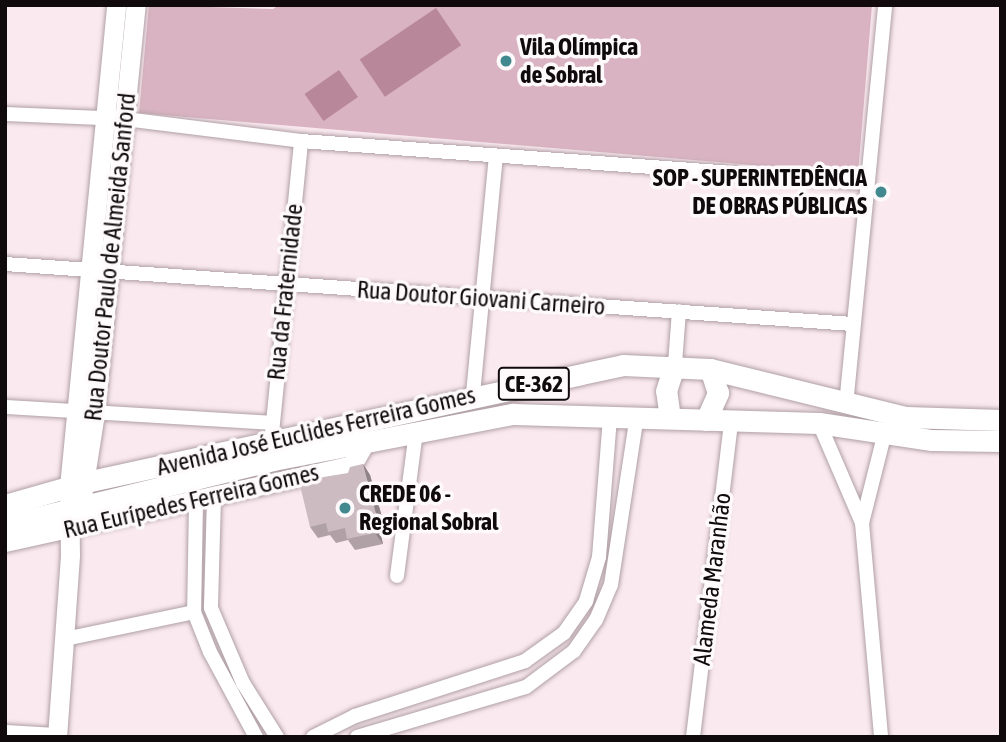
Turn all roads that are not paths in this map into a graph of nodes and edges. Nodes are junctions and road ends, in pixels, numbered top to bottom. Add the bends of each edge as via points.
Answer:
1 (117, 5) edge
2 (136, 5) edge
3 (885, 5) edge
4 (5, 114) edge
5 (125, 119) junction
6 (103, 120) junction
7 (301, 141) junction
8 (496, 156) junction
9 (867, 183) junction
10 (5, 264) edge
11 (89, 269) junction
12 (110, 270) junction
13 (285, 283) junction
14 (482, 299) junction
15 (679, 311) junction
16 (853, 324) junction
17 (675, 364) junction
18 (710, 369) junction
19 (473, 394) junction
20 (846, 405) junction
21 (5, 407) edge
22 (87, 412) junction
23 (610, 416) junction
24 (637, 416) junction
25 (670, 418) junction
26 (706, 420) junction
27 (1001, 420) edge
28 (731, 422) junction
29 (819, 423) junction
30 (416, 432) junction
31 (885, 432) junction
32 (272, 433) junction
33 (1001, 441) edge
34 (364, 444) junction
35 (78, 484) junction
36 (205, 500) junction
37 (128, 504) junction
38 (5, 505) edge
39 (72, 515) junction
40 (862, 523) junction
41 (5, 525) edge
42 (5, 542) edge
43 (595, 574) junction
44 (397, 576) dead end
45 (611, 585) junction
46 (194, 612) junction
47 (572, 623) junction
48 (585, 636) junction
49 (65, 639) junction
50 (461, 684) junction
51 (467, 704) junction
52 (5, 732) edge
53 (57, 736) edge
54 (256, 737) edge
55 (277, 737) edge
56 (313, 737) edge
57 (357, 737) edge
58 (693, 737) edge
59 (881, 737) edge

1 - 6 street, Rua Doutor Paulo de Almeida Sanford
2 - 5 street, Rua Doutor Paulo de Almeida Sanford
3 - 9 street
4 - 6 street
5 - 6 street
5 - 7 street
5 - 12 street, Rua Doutor Paulo de Almeida Sanford
6 - 11 street, Rua Doutor Paulo de Almeida Sanford
7 - 8 street
7 - 13 street, Rua da Fraternidade
8 - 9 street
8 - 14 street
9 - 16 street
10 - 11 street, Rua Doutor Giovani Carneiro
11 - 12 street, Rua Doutor Giovani Carneiro
11 - 22 street, Rua Doutor Paulo de Almeida Sanford
12 - 13 street, Rua Doutor Giovani Carneiro
12 - 22 street, Rua Doutor Paulo de Almeida Sanford
13 - 14 street, Rua Doutor Giovani Carneiro
13 - 32 street, Rua da Fraternidade
14 - 15 street, Rua Doutor Giovani Carneiro
14 - 19 street
15 - 16 street, Rua Doutor Giovani Carneiro
15 - 17 street
16 - 20 street
17 - 18 main road, Avenida José Euclides Ferreira Gomes / CE-362
17 - 19 main road, Avenida José Euclides Ferreira Gomes / CE-362 via 622,365
17 - 25 main road via 666,391
18 - 20 main road, Avenida José Euclides Ferreira Gomes / CE-362
18 - 26 main road via 718,393
19 - 32 main road, Avenida José Euclides Ferreira Gomes / CE-362
20 - 27 main road, Avenida José Euclides Ferreira Gomes / CE-362 via 906,417
21 - 22 street
22 - 32 street
22 - 35 street, Rua Doutor Paulo de Almeida Sanford
23 - 24 main road, Avenida José Euclides Ferreira Gomes / CE-362
23 - 30 main road, Avenida José Euclides Ferreira Gomes / CE-362 via 513,414
23 - 43 street
24 - 25 main road, Avenida José Euclides Ferreira Gomes / CE-362
24 - 45 street
25 - 26 main road, Avenida José Euclides Ferreira Gomes / CE-362
26 - 28 main road, Avenida José Euclides Ferreira Gomes / CE-362
28 - 29 main road, Avenida José Euclides Ferreira Gomes / CE-362
28 - 58 street, Alameda Maranhão
29 - 31 main road, Avenida José Euclides Ferreira Gomes / CE-362
29 - 40 street
30 - 34 main road, Avenida José Euclides Ferreira Gomes / CE-362
30 - 44 street
31 - 33 main road, Avenida José Euclides Ferreira Gomes / CE-362 via 932,440
31 - 40 street
32 - 35 main road, Avenida José Euclides Ferreira Gomes / CE-362
34 - 36 street, Rua Eurípedes Ferreira Gomes via 352,465
34 - 37 main road, Avenida José Euclides Ferreira Gomes / CE-362
35 - 38 main road, Avenida José Euclides Ferreira Gomes / CE-362
35 - 39 street, Rua Doutor Paulo de Almeida Sanford
36 - 37 street, Rua Eurípedes Ferreira Gomes
36 - 46 street
36 - 55 street via 211,608 243,683
37 - 39 main road, Avenida José Euclides Ferreira Gomes / CE-362
39 - 41 main road, Avenida José Euclides Ferreira Gomes / CE-362
39 - 42 street, Rua Eurípedes Ferreira Gomes
39 - 49 street, Rua Doutor Paulo de Almeida Sanford
40 - 59 street
43 - 45 street
43 - 47 street
45 - 48 street
46 - 49 street
46 - 54 street
47 - 48 street
47 - 50 street via 525,661
48 - 51 street via 539,681
49 - 53 street, Rua Doutor Paulo de Almeida Sanford
50 - 51 street
50 - 56 street via 355,716
51 - 57 street
52 - 53 street

